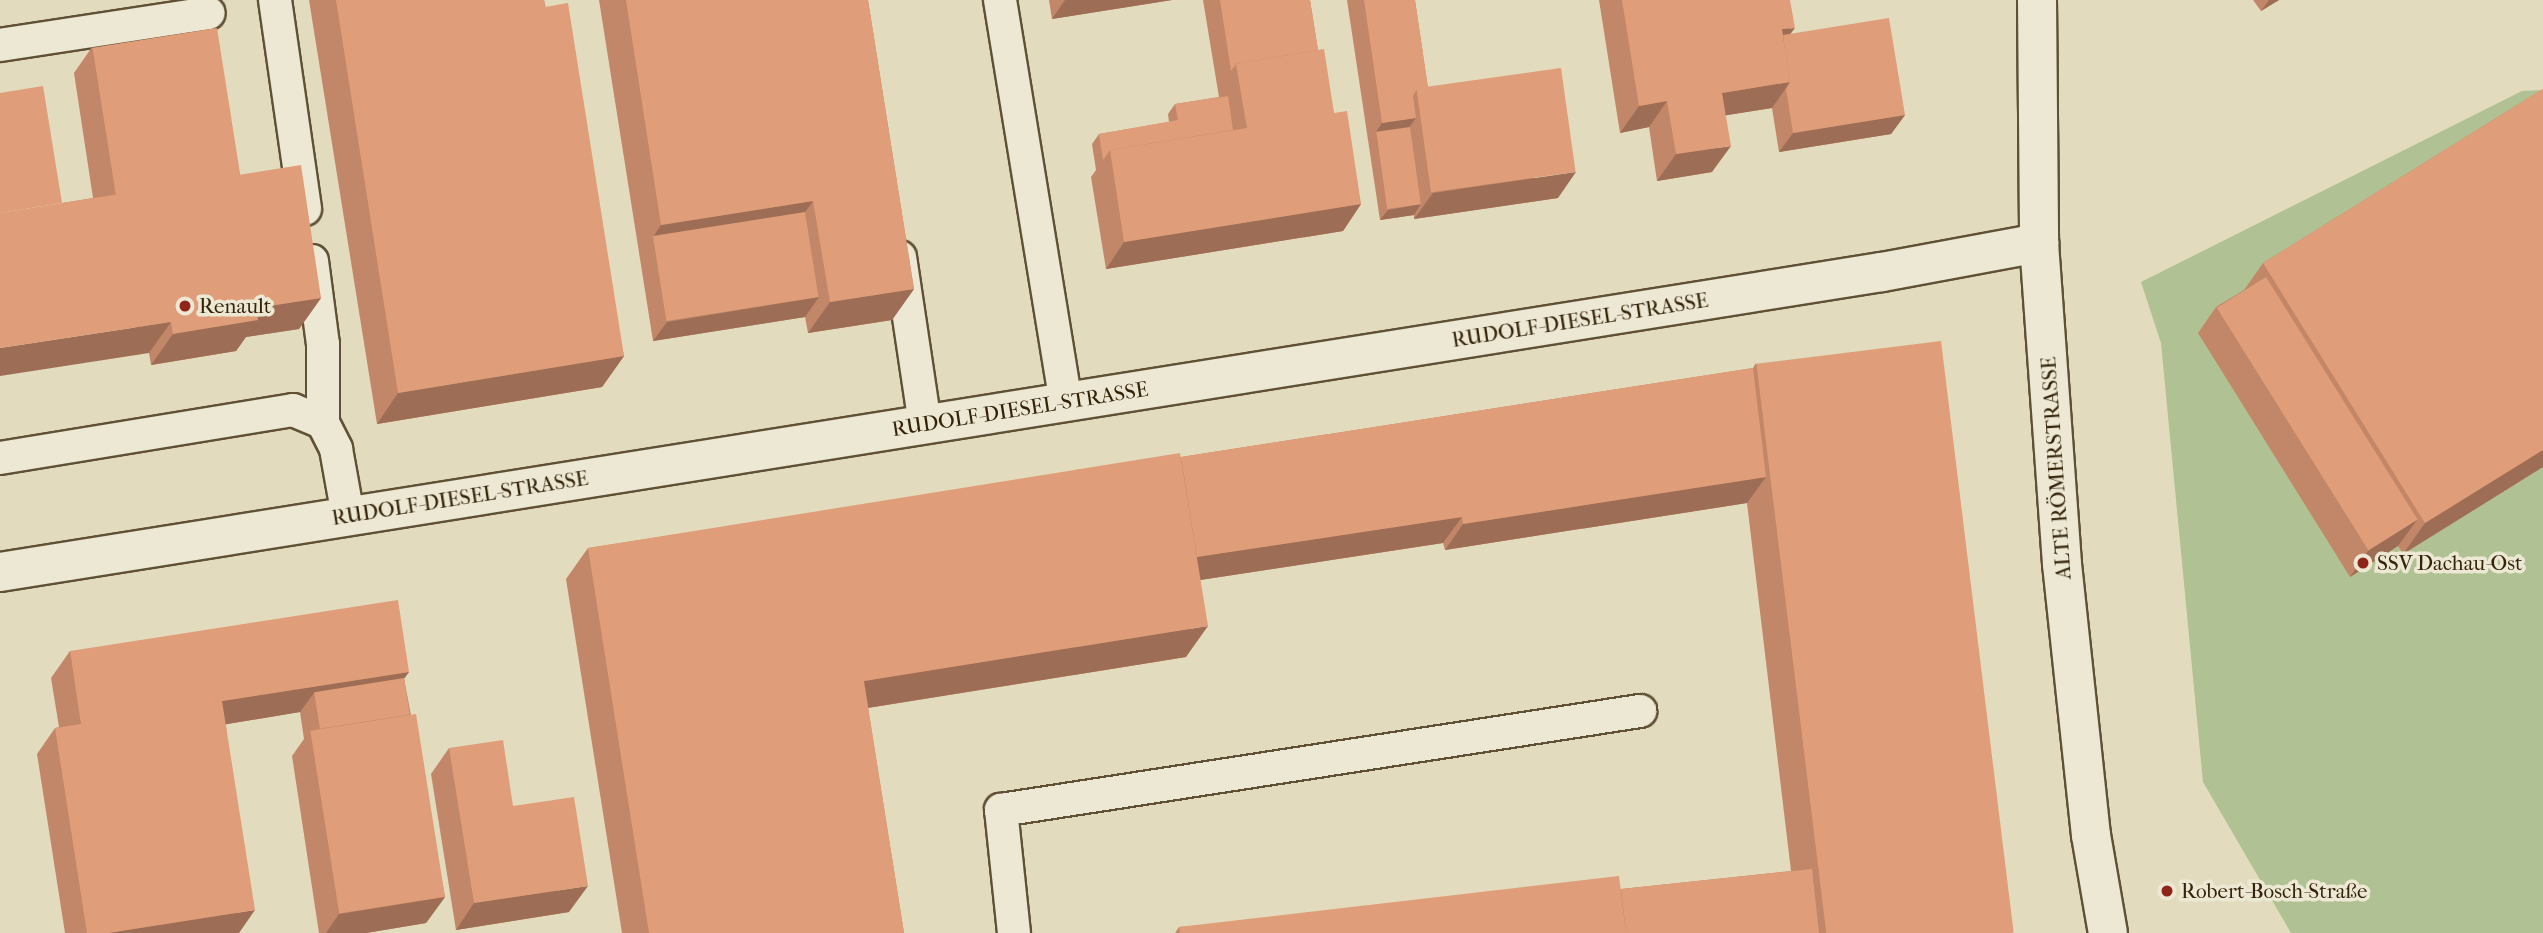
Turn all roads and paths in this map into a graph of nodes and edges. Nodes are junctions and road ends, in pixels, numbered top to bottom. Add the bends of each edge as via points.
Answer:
1 (275, 0) edge
2 (1000, 0) edge
3 (2037, 0) edge
4 (209, 13) dead end
5 (0, 45) edge
6 (896, 233) edge
7 (2039, 243) junction
8 (1066, 402) junction
9 (323, 423) junction
10 (925, 424) junction
11 (0, 458) edge
12 (348, 516) junction
13 (0, 572) edge
14 (1640, 711) dead end
15 (1014, 933) edge
16 (2108, 933) edge

1 - 9 lane via 323,344
2 - 8 lane
3 - 7 street, ALTE RÖMERSTRASSE
4 - 5 lane
6 - 10 lane
7 - 8 street, RUDOLF-DIESEL-STRASSE
7 - 16 street, ALTE RÖMERSTRASSE via 2062,564 2091,835
8 - 10 street, RUDOLF-DIESEL-STRASSE
9 - 11 lane via 292,410
9 - 12 lane via 336,449
10 - 12 street, RUDOLF-DIESEL-STRASSE
12 - 13 street, RUDOLF-DIESEL-STRASSE
14 - 15 lane via 1001,810

